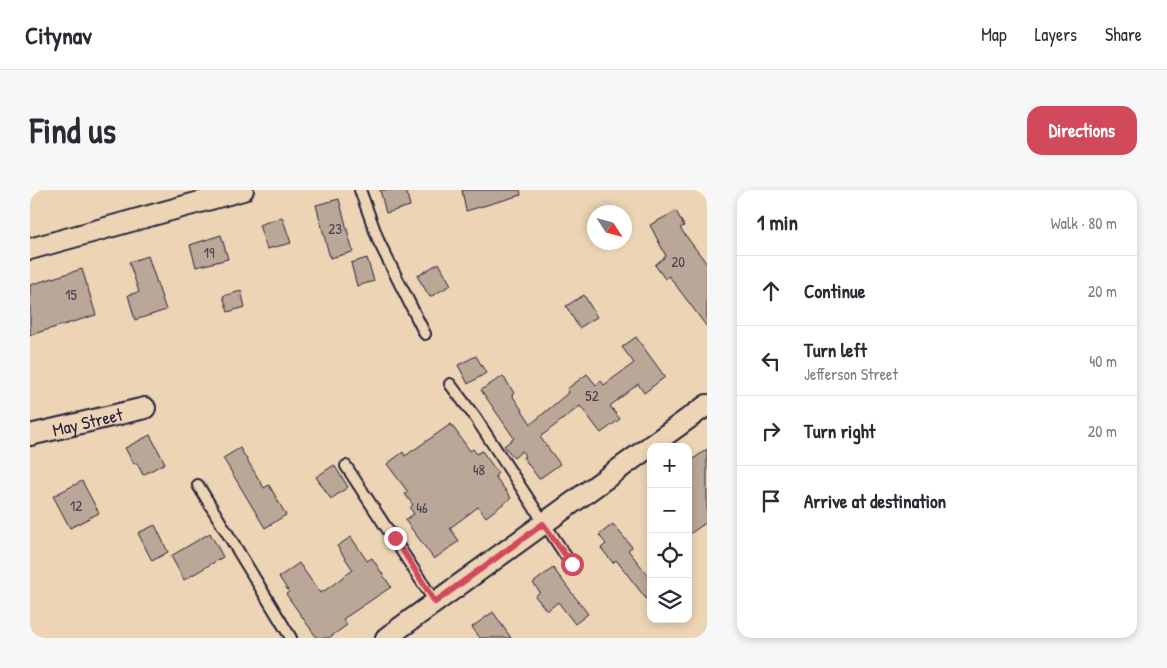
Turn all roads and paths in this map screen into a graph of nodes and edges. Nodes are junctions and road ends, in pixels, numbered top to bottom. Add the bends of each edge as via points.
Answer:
1 (243, 190) edge
2 (360, 190) edge
3 (30, 250) edge
4 (425, 334) dead end
5 (450, 384) dead end
6 (707, 405) edge
7 (144, 408) dead end
8 (30, 435) edge
9 (346, 466) dead end
10 (198, 485) dead end
11 (543, 524) junction
12 (572, 564) dead end
13 (435, 602) junction
14 (291, 638) edge
15 (386, 638) edge

1 - 3 street
2 - 4 lane via 379,242
5 - 11 lane via 475,417
6 - 11 street
7 - 8 street, May Street
9 - 13 lane
10 - 14 lane
11 - 12 lane
11 - 13 street
13 - 15 street

